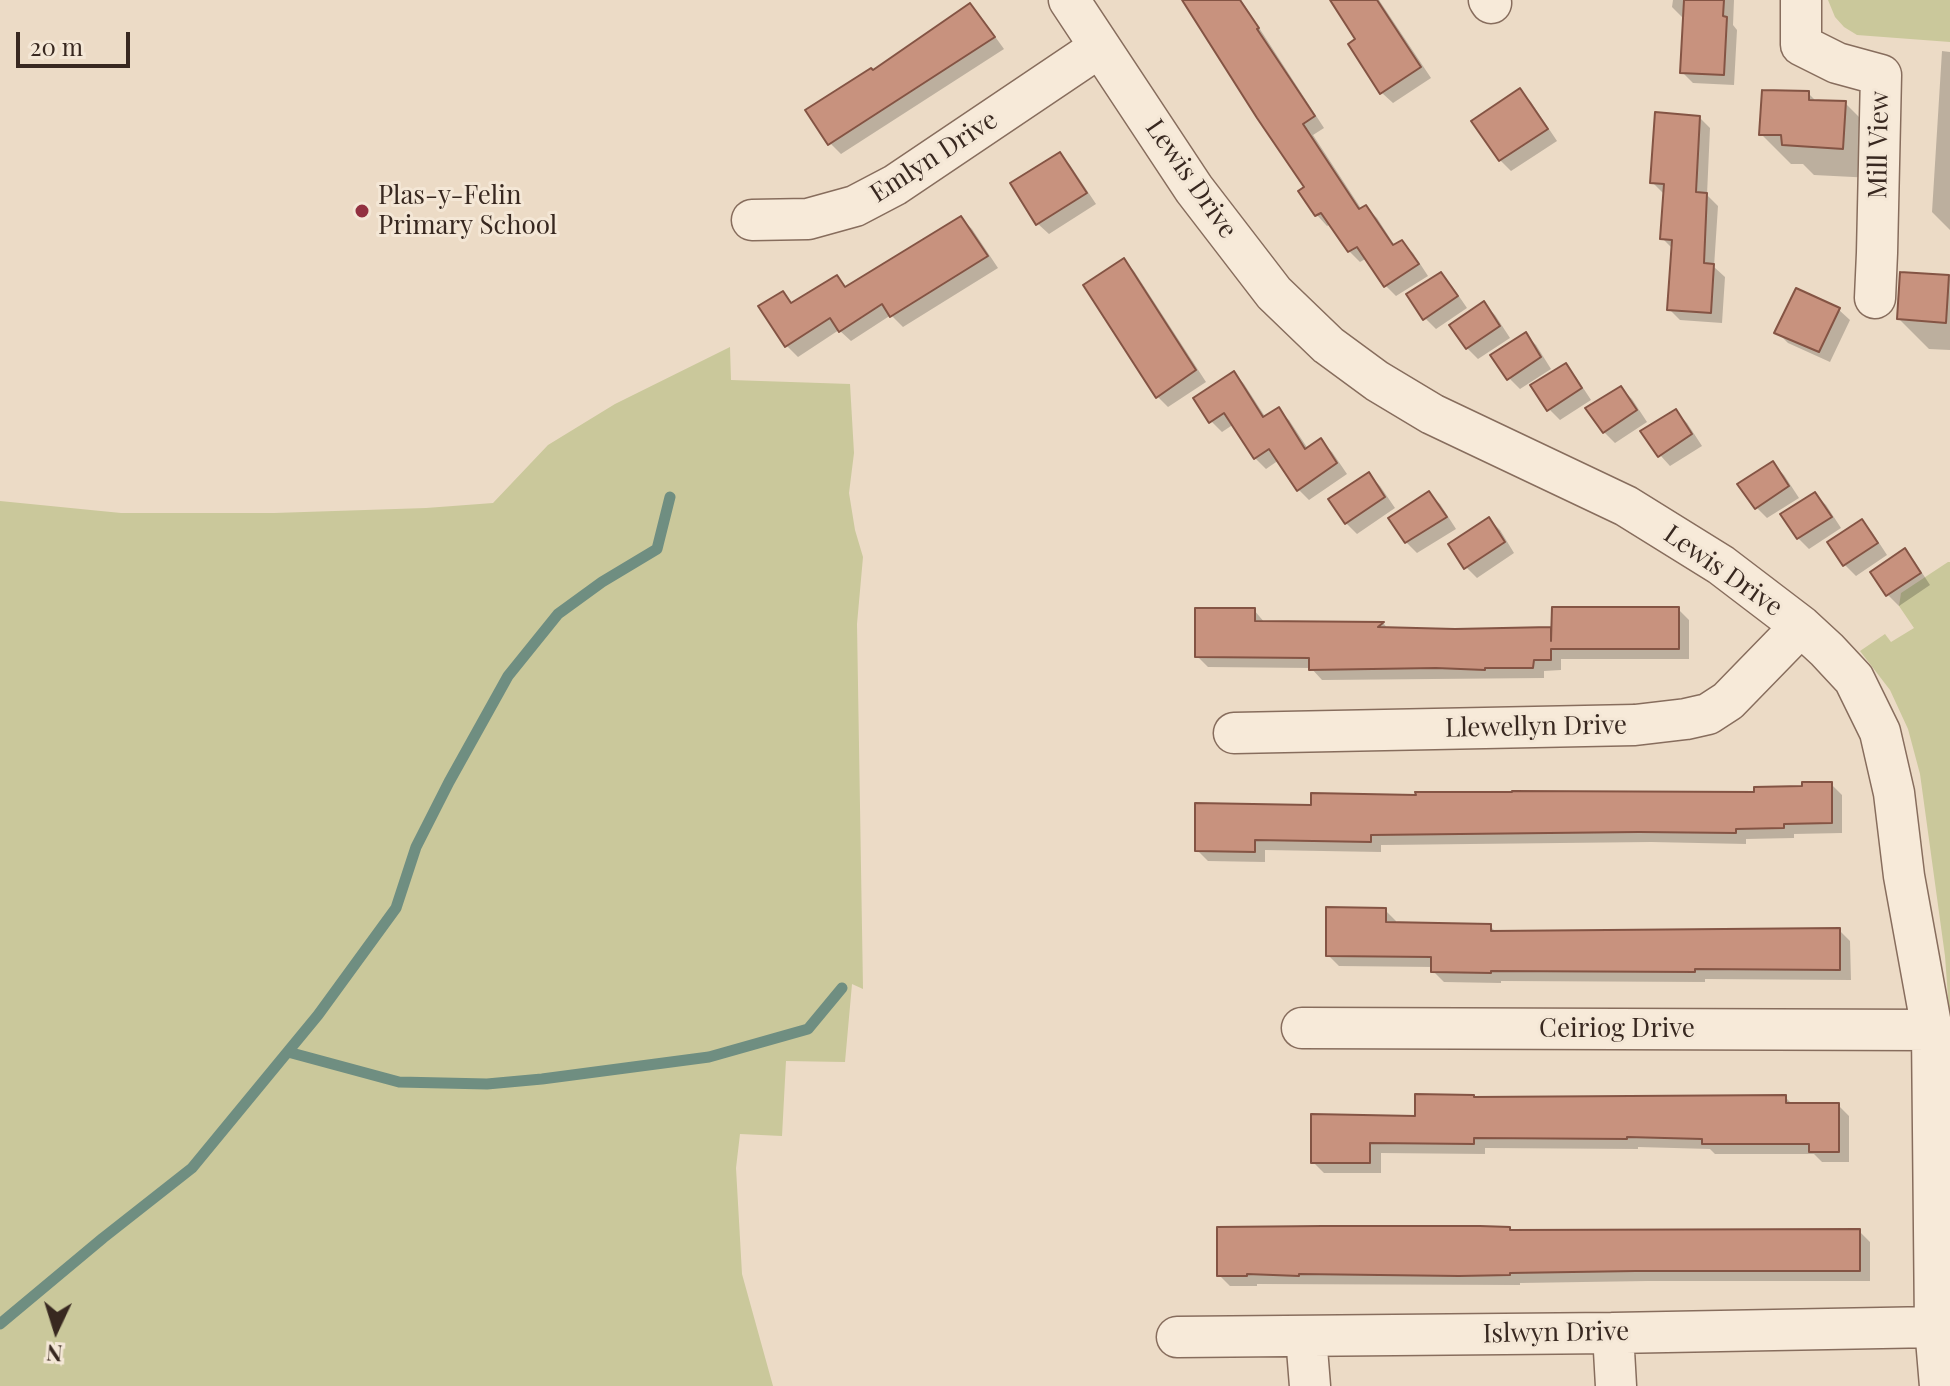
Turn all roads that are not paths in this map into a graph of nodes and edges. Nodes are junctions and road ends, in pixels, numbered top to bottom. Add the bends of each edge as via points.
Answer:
1 (1069, 0) edge
2 (1801, 0) edge
3 (1100, 47) junction
4 (752, 220) dead end
5 (1875, 298) dead end
6 (1801, 626) junction
7 (1234, 733) dead end
8 (1302, 1028) dead end
9 (1932, 1030) junction
10 (1935, 1327) junction
11 (1613, 1333) junction
12 (1306, 1336) junction
13 (1177, 1337) dead end
14 (1310, 1386) edge
15 (1616, 1386) edge
16 (1940, 1386) edge

1 - 3 street, Lewis Drive
2 - 5 street, Mill View via 1801,45 1837,63 1881,75
3 - 4 street, Emlyn Drive via 895,185 855,206 808,219
3 - 6 street, Lewis Drive via 1194,189 1274,293 1328,345 1432,414 1626,506 1721,565
6 - 7 street, Llewellyn Drive via 1728,701 1708,714 1686,719 1635,725
6 - 9 street, Lewis Drive via 1854,679 1880,732
8 - 9 street, Ceiriog Drive
9 - 10 street, Lewis Drive
10 - 11 street, Islwyn Drive
10 - 16 street, Lewis Drive
11 - 12 street, Islwyn Drive
11 - 15 street
12 - 13 street, Islwyn Drive
12 - 14 street

